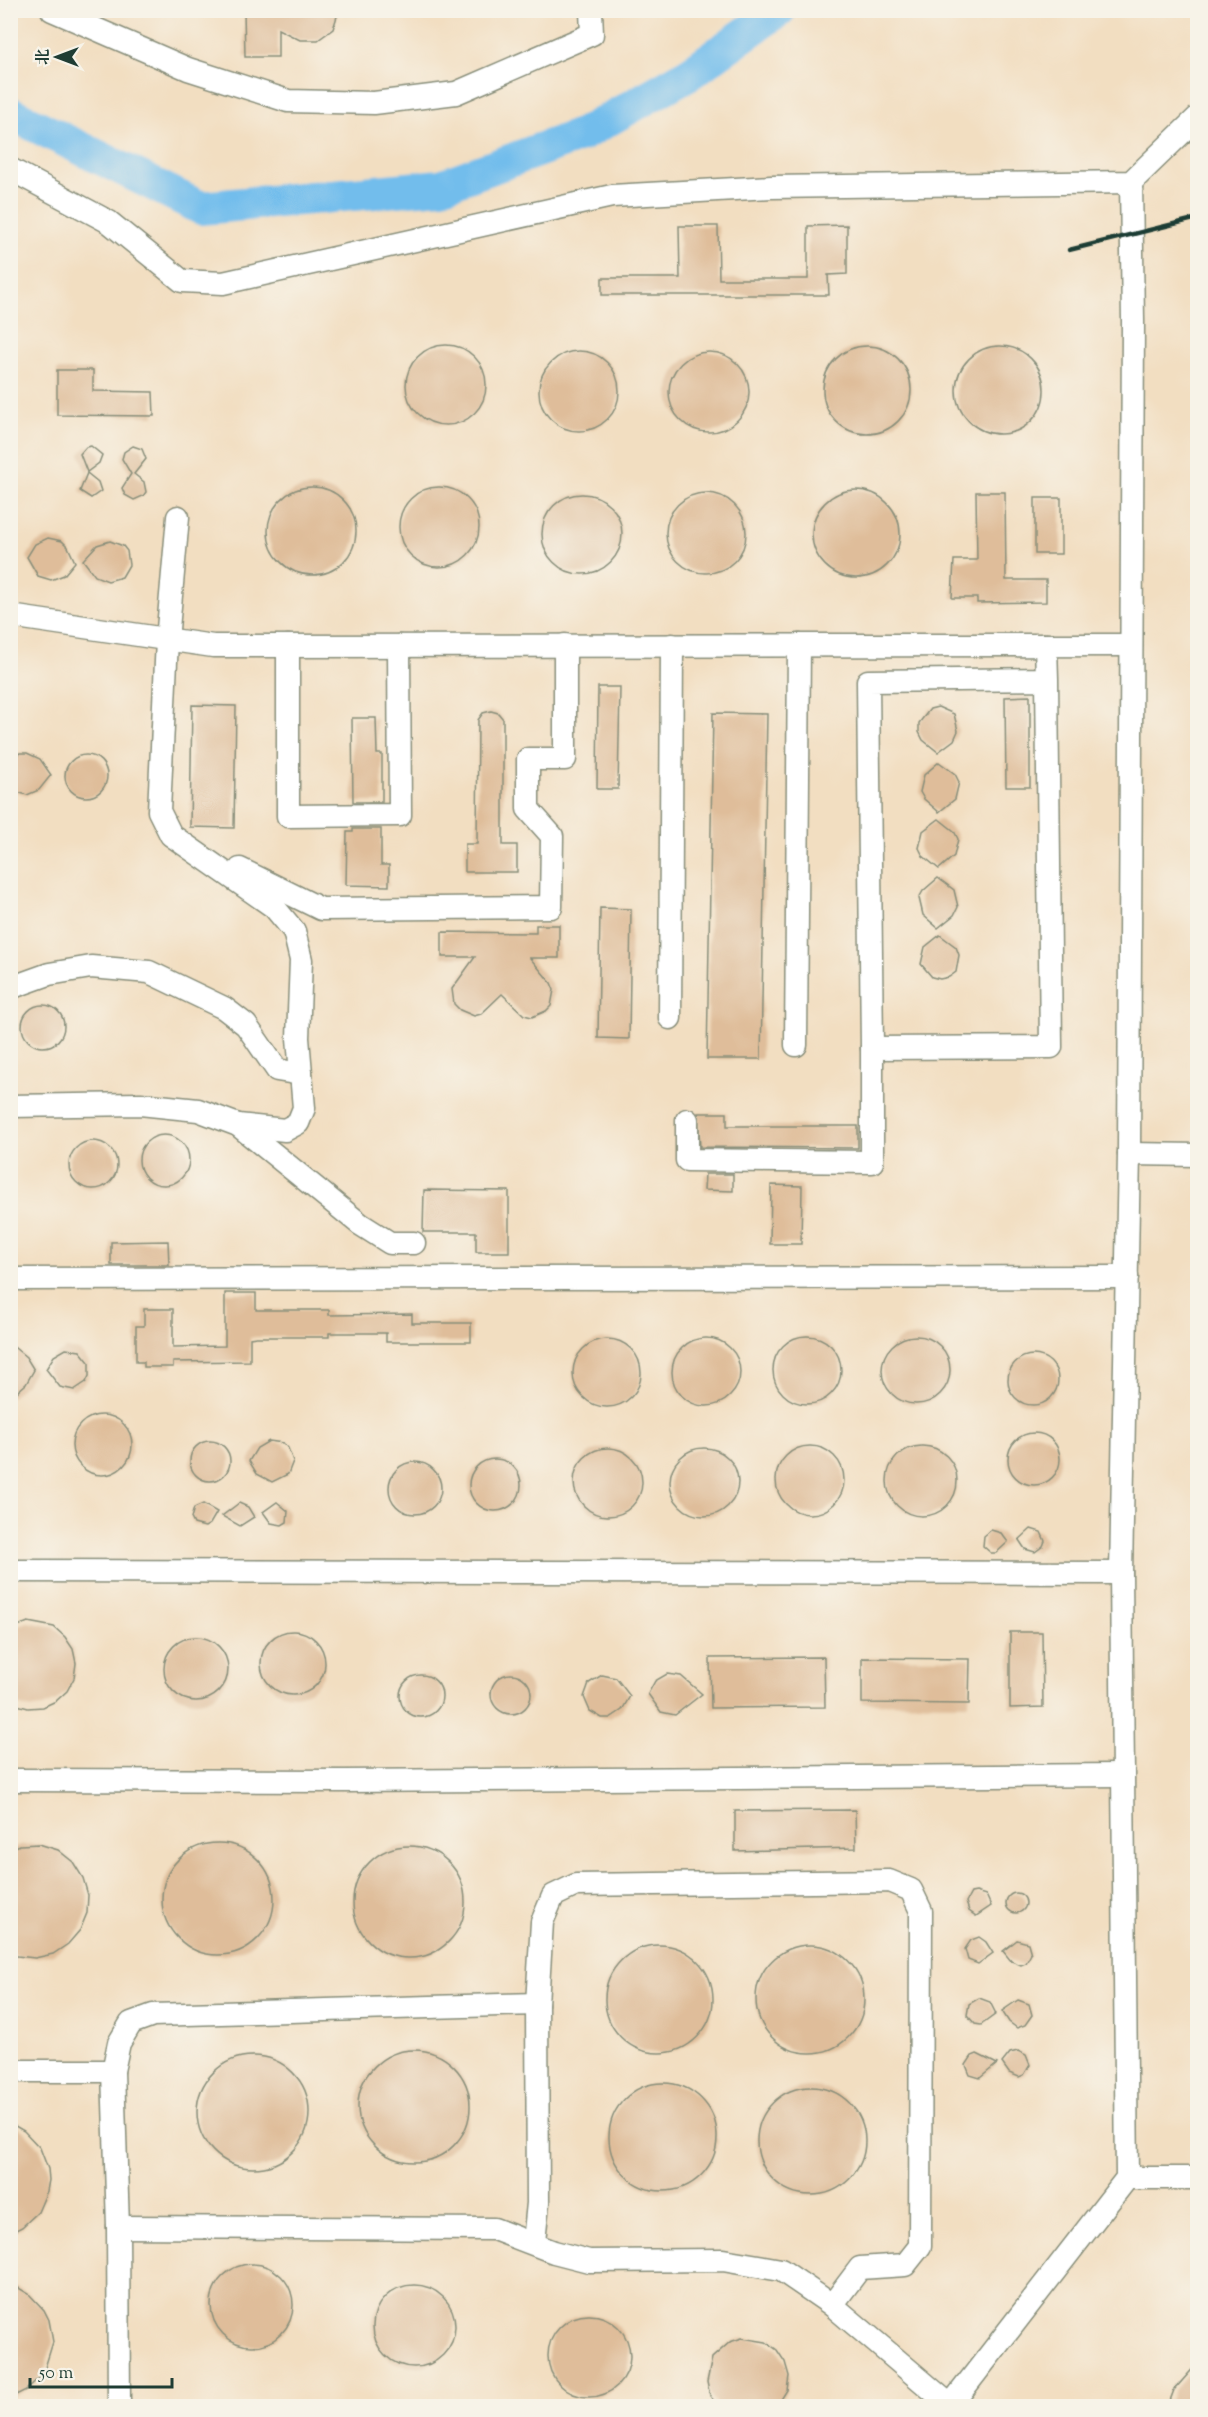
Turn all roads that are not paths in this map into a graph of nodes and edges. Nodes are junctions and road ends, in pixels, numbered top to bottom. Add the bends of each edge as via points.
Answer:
1 (52, 10) edge
2 (591, 10) edge
3 (1197, 117) edge
4 (10, 169) edge
5 (1131, 182) junction
6 (178, 518) dead end
7 (10, 616) edge
8 (167, 640) junction
9 (565, 645) junction
10 (672, 645) junction
11 (805, 645) junction
12 (1046, 645) junction
13 (1131, 645) junction
14 (288, 646) junction
15 (399, 646) junction
16 (1047, 679) junction
17 (171, 835) junction
18 (10, 988) edge
19 (670, 1018) dead end
20 (796, 1045) dead end
21 (872, 1048) junction
22 (301, 1074) junction
23 (10, 1106) edge
24 (687, 1120) dead end
25 (238, 1125) junction
26 (1129, 1154) junction
27 (1197, 1155) edge
28 (414, 1243) dead end
29 (1127, 1278) junction
30 (10, 1279) edge
31 (10, 1570) edge
32 (1120, 1573) junction
33 (1122, 1775) junction
34 (10, 1780) edge
35 (537, 2004) junction
36 (10, 2071) edge
37 (113, 2071) junction
38 (1127, 2178) junction
39 (1197, 2178) edge
40 (118, 2227) junction
41 (534, 2242) junction
42 (832, 2305) junction
43 (119, 2406) edge
44 (951, 2406) edge

1 - 2 street via 188,69 288,101 374,103 456,93 592,34
3 - 5 street
4 - 5 street via 109,222 182,281 223,283 612,196 771,187
5 - 13 street
6 - 8 street
7 - 8 street
8 - 14 street via 213,646
8 - 17 street via 159,811
9 - 10 street
9 - 15 street
9 - 17 street via 565,759 528,759 528,809 552,836 551,907 321,909
10 - 11 street
10 - 19 street
11 - 12 street
11 - 13 street
11 - 20 street
12 - 13 street
12 - 16 street
13 - 26 street
14 - 15 street
14 - 15 street via 288,816 400,815
16 - 21 street via 868,681
16 - 21 street via 1051,1047
17 - 22 street via 274,907 294,931 301,960
18 - 22 street via 49,974 91,967 149,972 224,1008 246,1026 277,1070
21 - 24 street via 872,1162 687,1160
22 - 25 street via 303,1108 298,1123 285,1130
23 - 25 street via 140,1104 198,1110
25 - 28 street via 360,1224 390,1243
26 - 27 street
26 - 29 street
29 - 30 street
29 - 32 street
31 - 32 street
32 - 33 street
33 - 34 street
33 - 38 street
35 - 37 street via 153,2015 131,2023 119,2043
35 - 41 street via 538,2203
35 - 42 street via 542,1922 553,1896 576,1885 889,1881 911,1890 921,1911 920,2246 905,2265 860,2268
36 - 37 street
37 - 40 street
38 - 39 street
38 - 44 street
40 - 41 street via 494,2229
40 - 43 street
41 - 42 street via 589,2261 723,2260 781,2270
42 - 44 street

